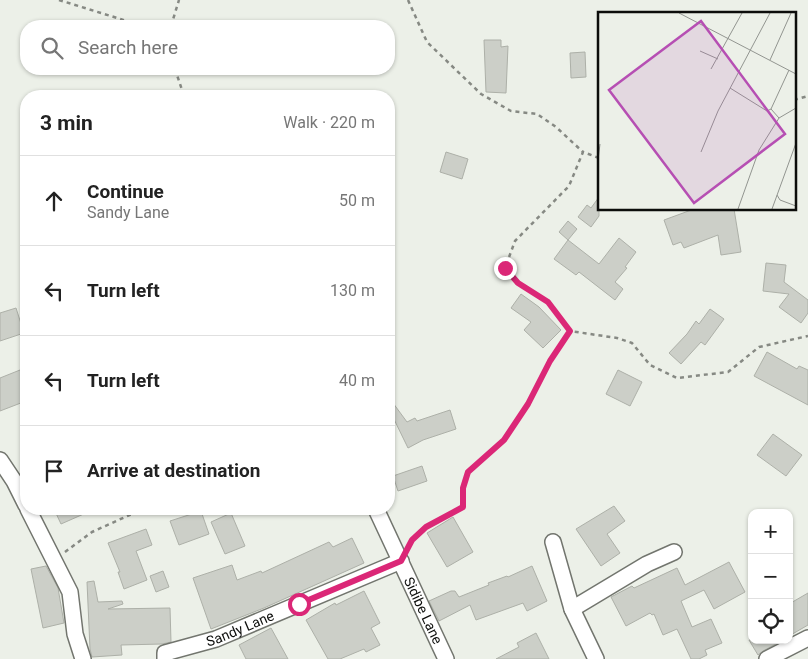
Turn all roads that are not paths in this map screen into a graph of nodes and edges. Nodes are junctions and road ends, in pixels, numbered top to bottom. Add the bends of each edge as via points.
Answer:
1 (0, 460) edge
2 (20, 493) edge
3 (31, 515) edge
4 (379, 515) edge
5 (553, 542) dead end
6 (674, 552) dead end
7 (401, 561) junction
8 (572, 609) junction
9 (808, 638) edge
10 (83, 659) edge
11 (165, 659) edge
12 (446, 659) edge
13 (596, 659) edge
14 (768, 659) edge

1 - 2 street
3 - 10 street via 70,592 74,634
4 - 7 street, Sidibe Lane
5 - 8 street
6 - 8 street via 647,564
7 - 11 street, Sandy Lane via 216,639 165,653
7 - 12 street, Sidibe Lane
8 - 13 street
9 - 14 street

